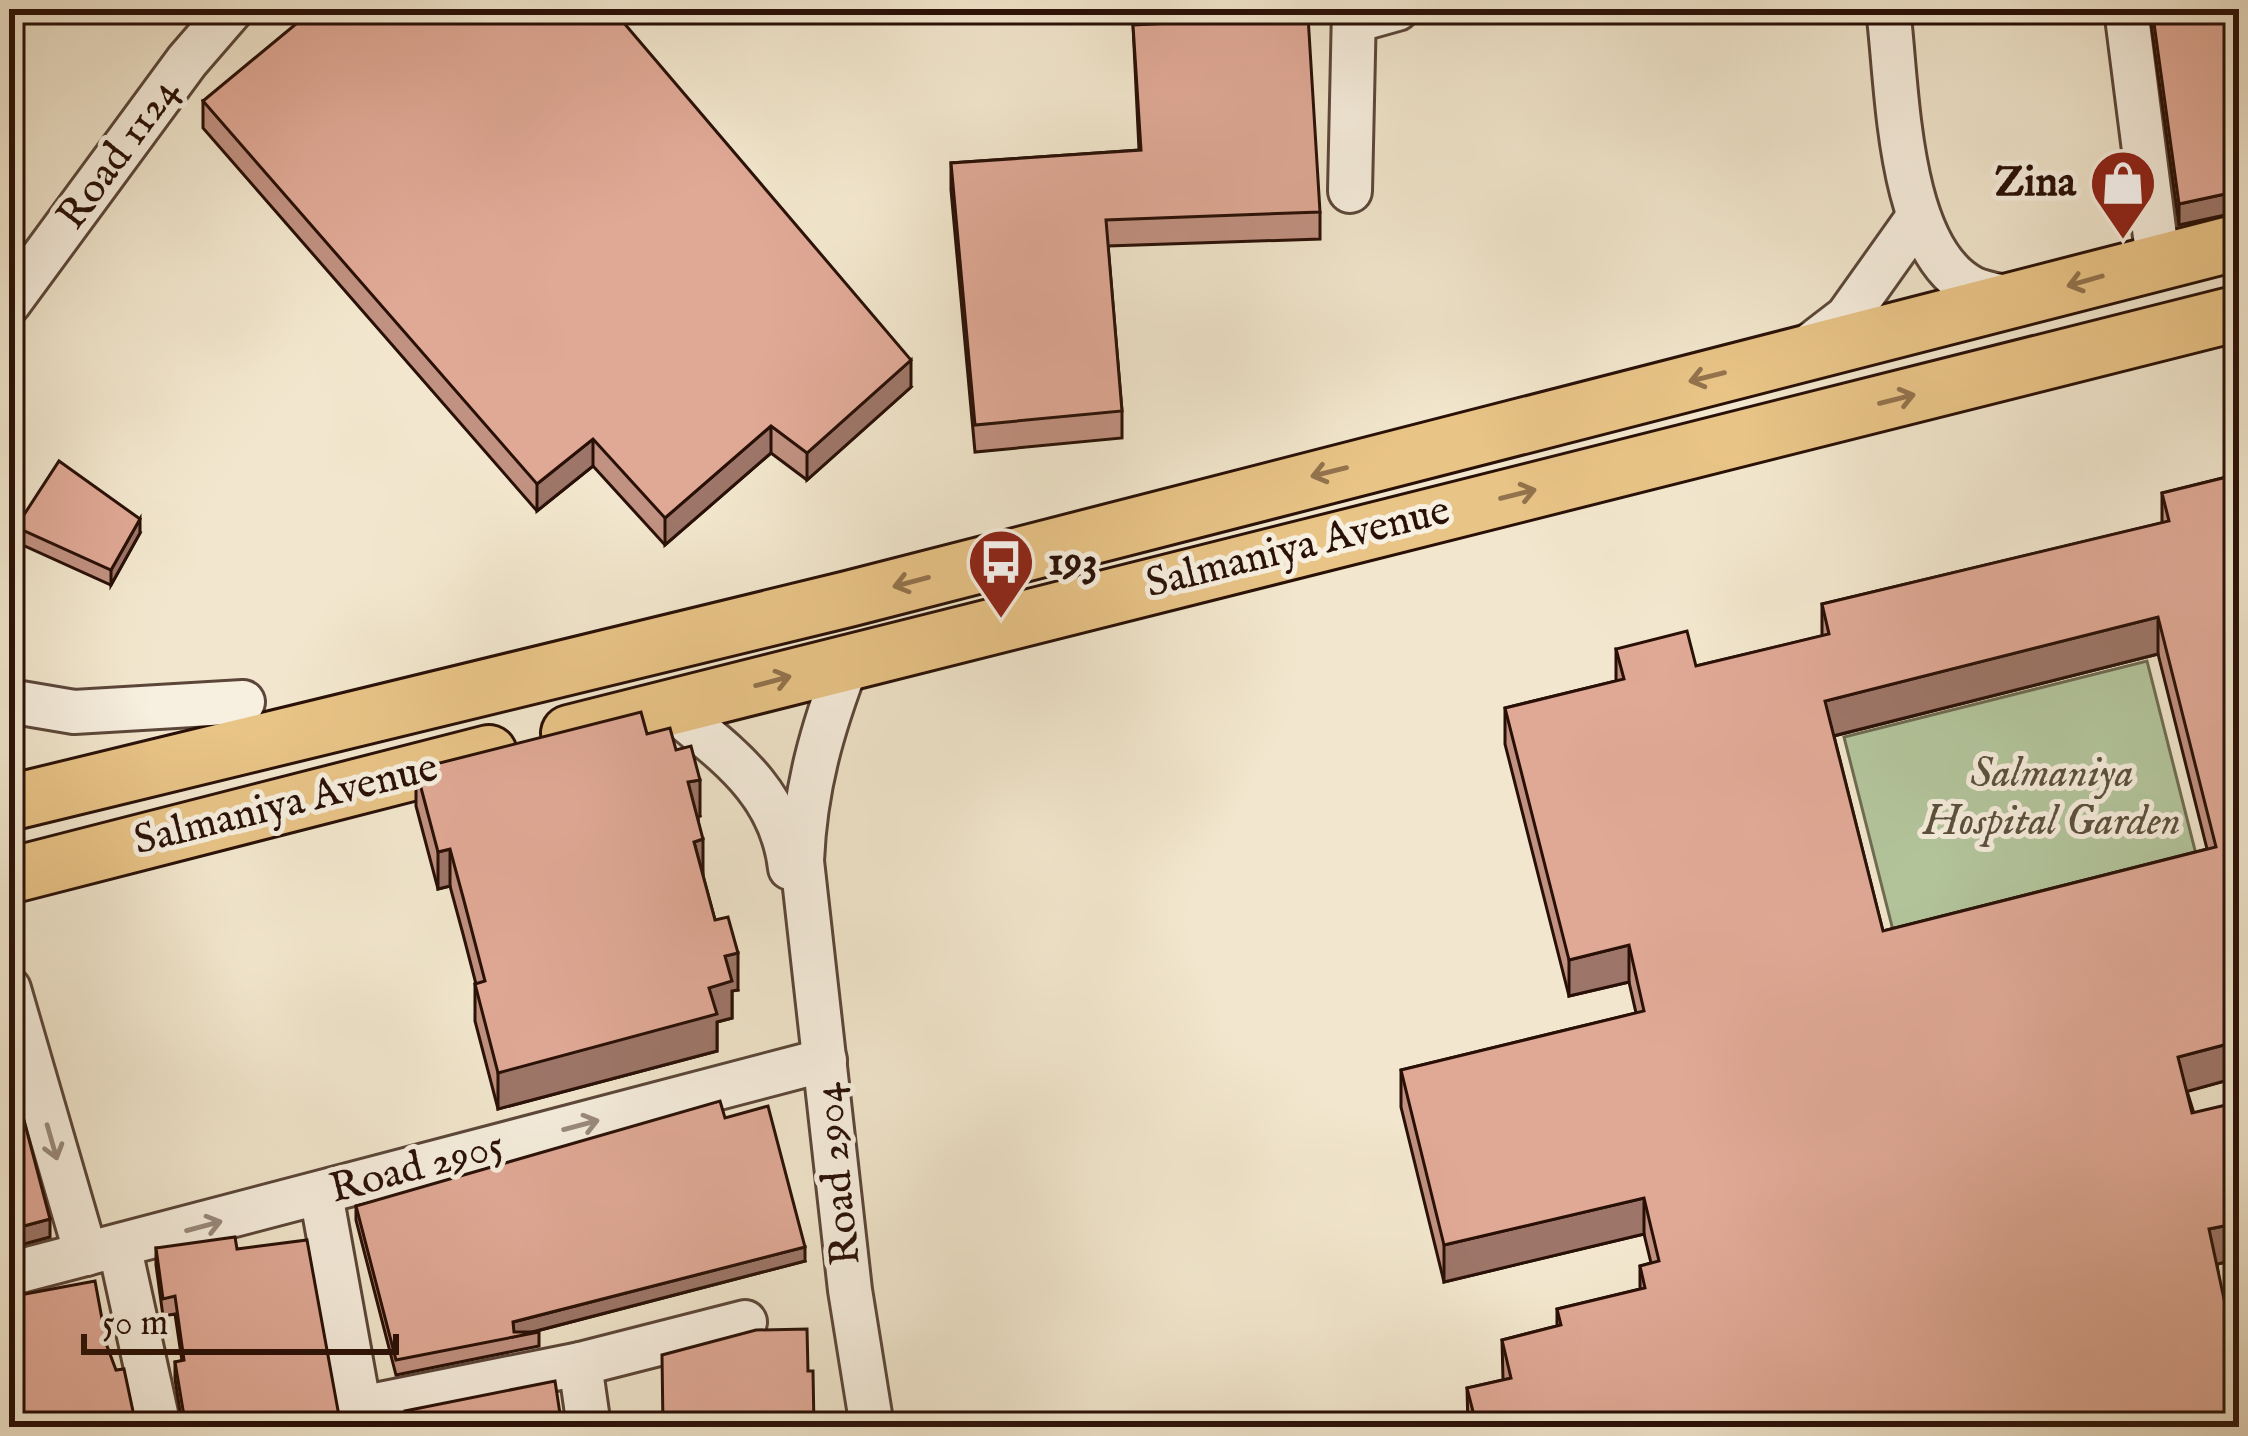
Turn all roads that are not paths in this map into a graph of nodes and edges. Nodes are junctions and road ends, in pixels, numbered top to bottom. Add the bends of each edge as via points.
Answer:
1 (232, 9) edge
2 (1397, 9) edge
3 (1888, 9) edge
4 (2126, 9) edge
5 (1354, 15) edge
6 (1350, 191) dead end
7 (1916, 220) junction
8 (2239, 242) edge
9 (2158, 260) junction
10 (2019, 300) junction
11 (9, 303) edge
12 (2239, 313) edge
13 (1799, 353) junction
14 (848, 661) junction
15 (9, 701) edge
16 (243, 702) dead end
17 (670, 707) junction
18 (9, 803) edge
19 (9, 876) edge
20 (806, 921) junction
21 (9, 989) edge
22 (825, 1060) junction
23 (321, 1194) junction
24 (103, 1252) junction
25 (9, 1274) edge
26 (745, 1322) dead end
27 (580, 1364) junction
28 (361, 1418) edge
29 (159, 1427) edge
30 (589, 1427) edge
31 (872, 1427) edge

1 - 11 street, Road 1124
2 - 5 street
3 - 7 street
4 - 9 street
5 - 6 street
7 - 10 street via 1954,274 1974,289
7 - 13 street via 1847,317
8 - 9 main road, Salmaniya Avenue
9 -> 10 main road, Salmaniya Avenue
10 - 13 main road, Salmaniya Avenue
14 -> 12 main road, Salmaniya Avenue
13 -> 18 main road, Salmaniya Avenue via 848,599
17 -> 14 main road, Salmaniya Avenue
14 - 20 street, Road 2904 via 805,801
15 - 16 street via 74,712
17 - 19 main road, Salmaniya Avenue
17 - 20 street, Road 2904 via 760,784
20 - 22 street, Road 2904
21 -> 24 street
23 -> 22 street, Road 2905
22 - 31 street, Road 2904
24 -> 23 street, Road 2905
23 - 28 street
24 - 25 street, Road 2905
24 - 29 street
26 - 27 street
27 - 28 street
27 - 30 street

